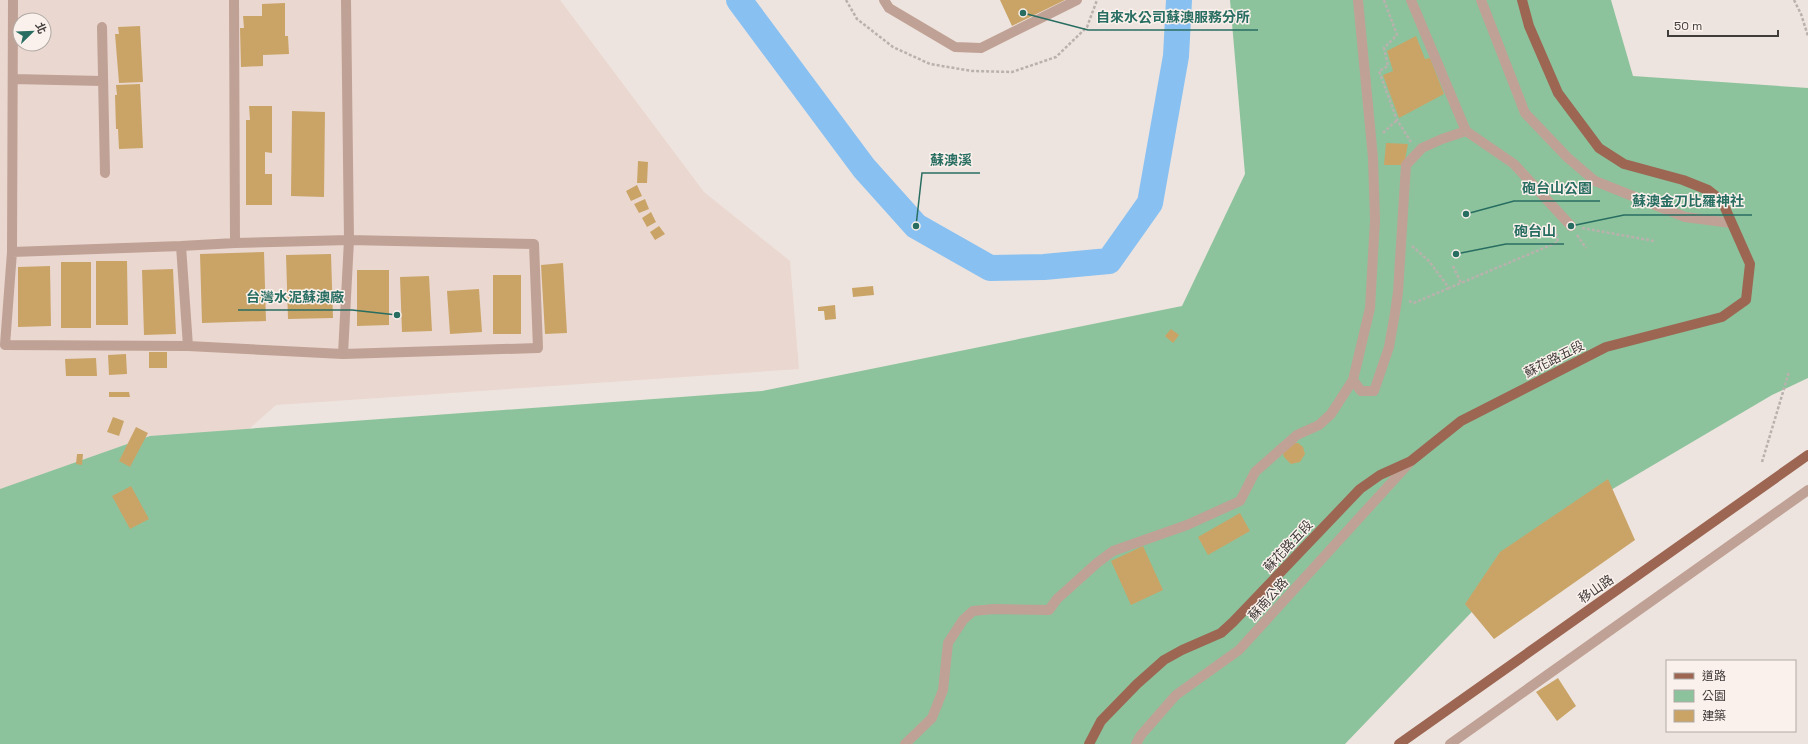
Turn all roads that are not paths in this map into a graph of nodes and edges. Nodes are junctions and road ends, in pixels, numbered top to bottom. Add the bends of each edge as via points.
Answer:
1 (13, 0) edge
2 (234, 0) edge
3 (346, 0) edge
4 (884, 0) edge
5 (1077, 0) edge
6 (1358, 0) edge
7 (1412, 0) edge
8 (1481, 0) edge
9 (1522, 0) edge
10 (102, 27) dead end
11 (13, 80) junction
12 (102, 80) junction
13 (1466, 131) junction
14 (105, 173) dead end
15 (1731, 223) junction
16 (1571, 226) road end
17 (349, 240) junction
18 (235, 243) junction
19 (181, 246) junction
20 (12, 252) junction
21 (188, 346) junction
22 (3, 347) edge
23 (343, 354) junction
24 (1353, 380) junction
25 (1808, 455) edge
26 (1411, 461) junction
27 (1808, 490) edge
28 (905, 744) edge
29 (1089, 744) edge
30 (1136, 744) edge
31 (1399, 744) edge
32 (1450, 744) edge

1 - 11 street
2 - 18 street
3 - 17 street
4 - 5 street via 889,8 955,47 981,48
6 - 24 street via 1372,143 1375,220 1370,308
7 - 13 street
8 - 15 street via 1525,112 1568,158 1595,181 1686,217
9 - 15 main road, 蘇花路五段 via 1529,26 1558,93 1599,148 1624,164 1683,180 1708,190 1722,201
10 - 12 street
11 - 12 street
11 - 20 street
12 - 14 street
13 - 16 street via 1514,164
13 - 24 street via 1422,148 1406,165 1397,299 1388,346 1374,392 1361,391
15 - 26 main road, 蘇花路五段 via 1750,264 1746,300 1722,316 1606,347 1461,421
17 - 18 street
17 - 23 street
17 - 23 street via 534,244 538,348
18 - 19 street
19 - 20 street
19 - 21 street
20 - 22 street
21 - 22 street
21 - 23 street
24 - 28 street via 1331,414 1319,425 1297,435 1255,472 1240,501 1187,526 1113,551 1057,599 1049,610 973,611 963,620 948,643 942,690 932,718
25 - 31 main road, 移山路
26 - 29 main road, 蘇花路五段 via 1380,475 1360,488 1221,633 1164,660 1101,721
26 - 30 street, 蘇南公路 via 1239,650 1176,695
27 - 32 street

